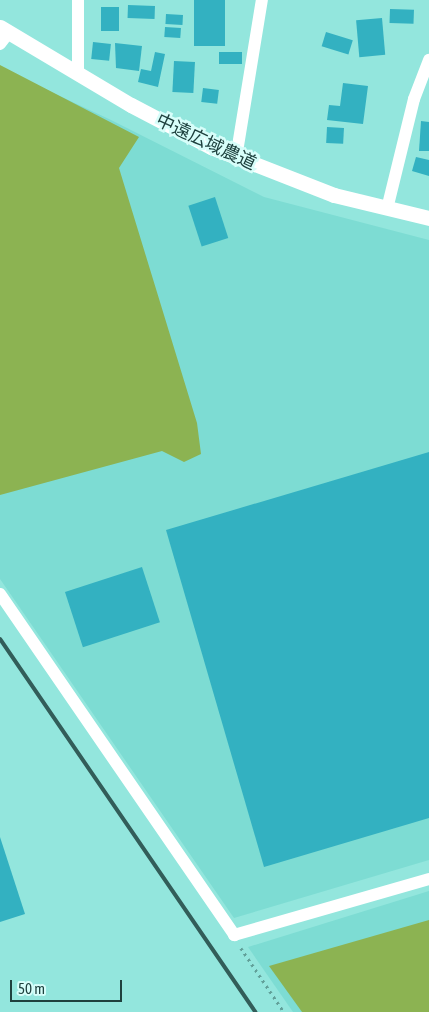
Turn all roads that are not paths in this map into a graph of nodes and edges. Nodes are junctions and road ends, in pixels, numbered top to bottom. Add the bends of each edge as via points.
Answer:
1 (78, 0) edge
2 (262, 0) edge
3 (3, 34) edge
4 (429, 60) edge
5 (78, 74) junction
6 (236, 158) junction
7 (387, 209) junction
8 (429, 218) edge
9 (0, 594) edge
10 (429, 879) edge

1 - 5 street
2 - 6 street
3 - 5 street, 中遠広域農道
4 - 7 street via 414,99
5 - 6 street, 中遠広域農道
6 - 7 street, 中遠広域農道 via 295,182
7 - 8 street, 中遠広域農道
9 - 10 street via 234,935

